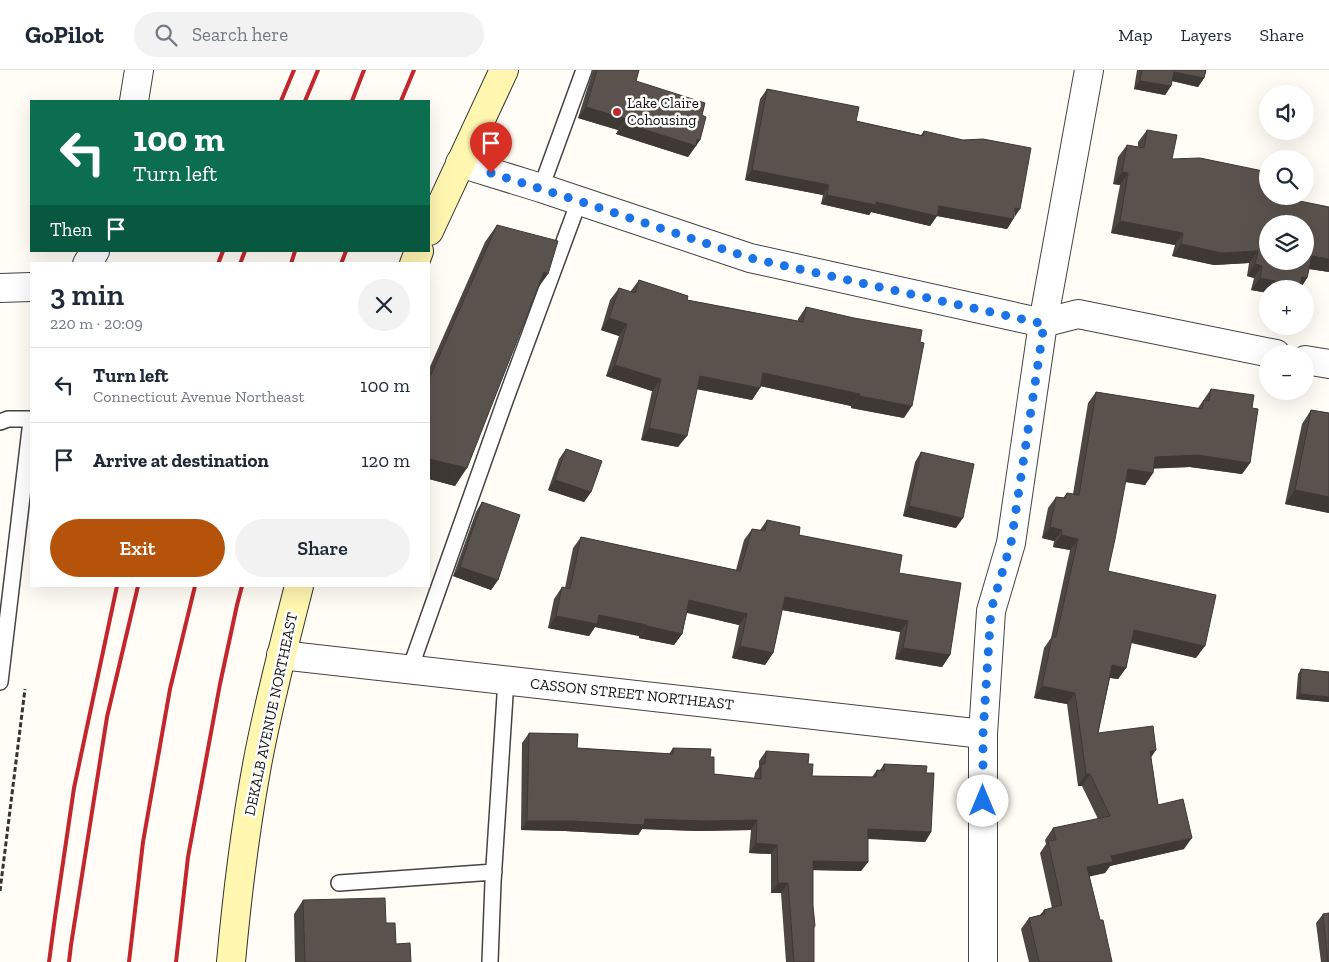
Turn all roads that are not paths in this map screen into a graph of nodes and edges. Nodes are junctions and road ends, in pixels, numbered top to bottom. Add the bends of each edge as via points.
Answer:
1 (139, 70) edge
2 (504, 70) edge
3 (584, 70) edge
4 (1089, 70) edge
5 (134, 100) edge
6 (460, 164) junction
7 (542, 188) junction
8 (579, 201) junction
9 (430, 229) edge
10 (30, 287) edge
11 (0, 288) edge
12 (1044, 324) junction
13 (1259, 351) edge
14 (1314, 362) edge
15 (1329, 364) edge
16 (30, 420) edge
17 (0, 422) edge
18 (30, 428) edge
19 (299, 587) edge
20 (281, 655) junction
21 (410, 669) junction
22 (506, 680) junction
23 (0, 682) edge
24 (983, 734) junction
25 (494, 872) junction
26 (339, 882) dead end
27 (232, 962) edge
28 (490, 962) edge
29 (983, 962) edge

1 - 5 street
2 - 6 main road
3 - 7 lane
4 - 12 street
6 - 7 street
6 - 9 main road
7 - 8 street
8 - 12 street via 750,258
8 - 21 lane
10 - 11 street
12 - 13 street via 1078,314
12 - 24 street via 1011,543 991,610
14 - 15 street
16 - 17 lane
18 - 23 lane
19 - 20 main road, DEKALB AVENUE NORTHEAST
20 - 21 street, CASSON STREET NORTHEAST
20 - 27 main road, DEKALB AVENUE NORTHEAST via 257,764 245,838
21 - 22 street, CASSON STREET NORTHEAST
22 - 24 street, CASSON STREET NORTHEAST
22 - 25 lane
24 - 29 street
25 - 26 lane
25 - 28 lane

